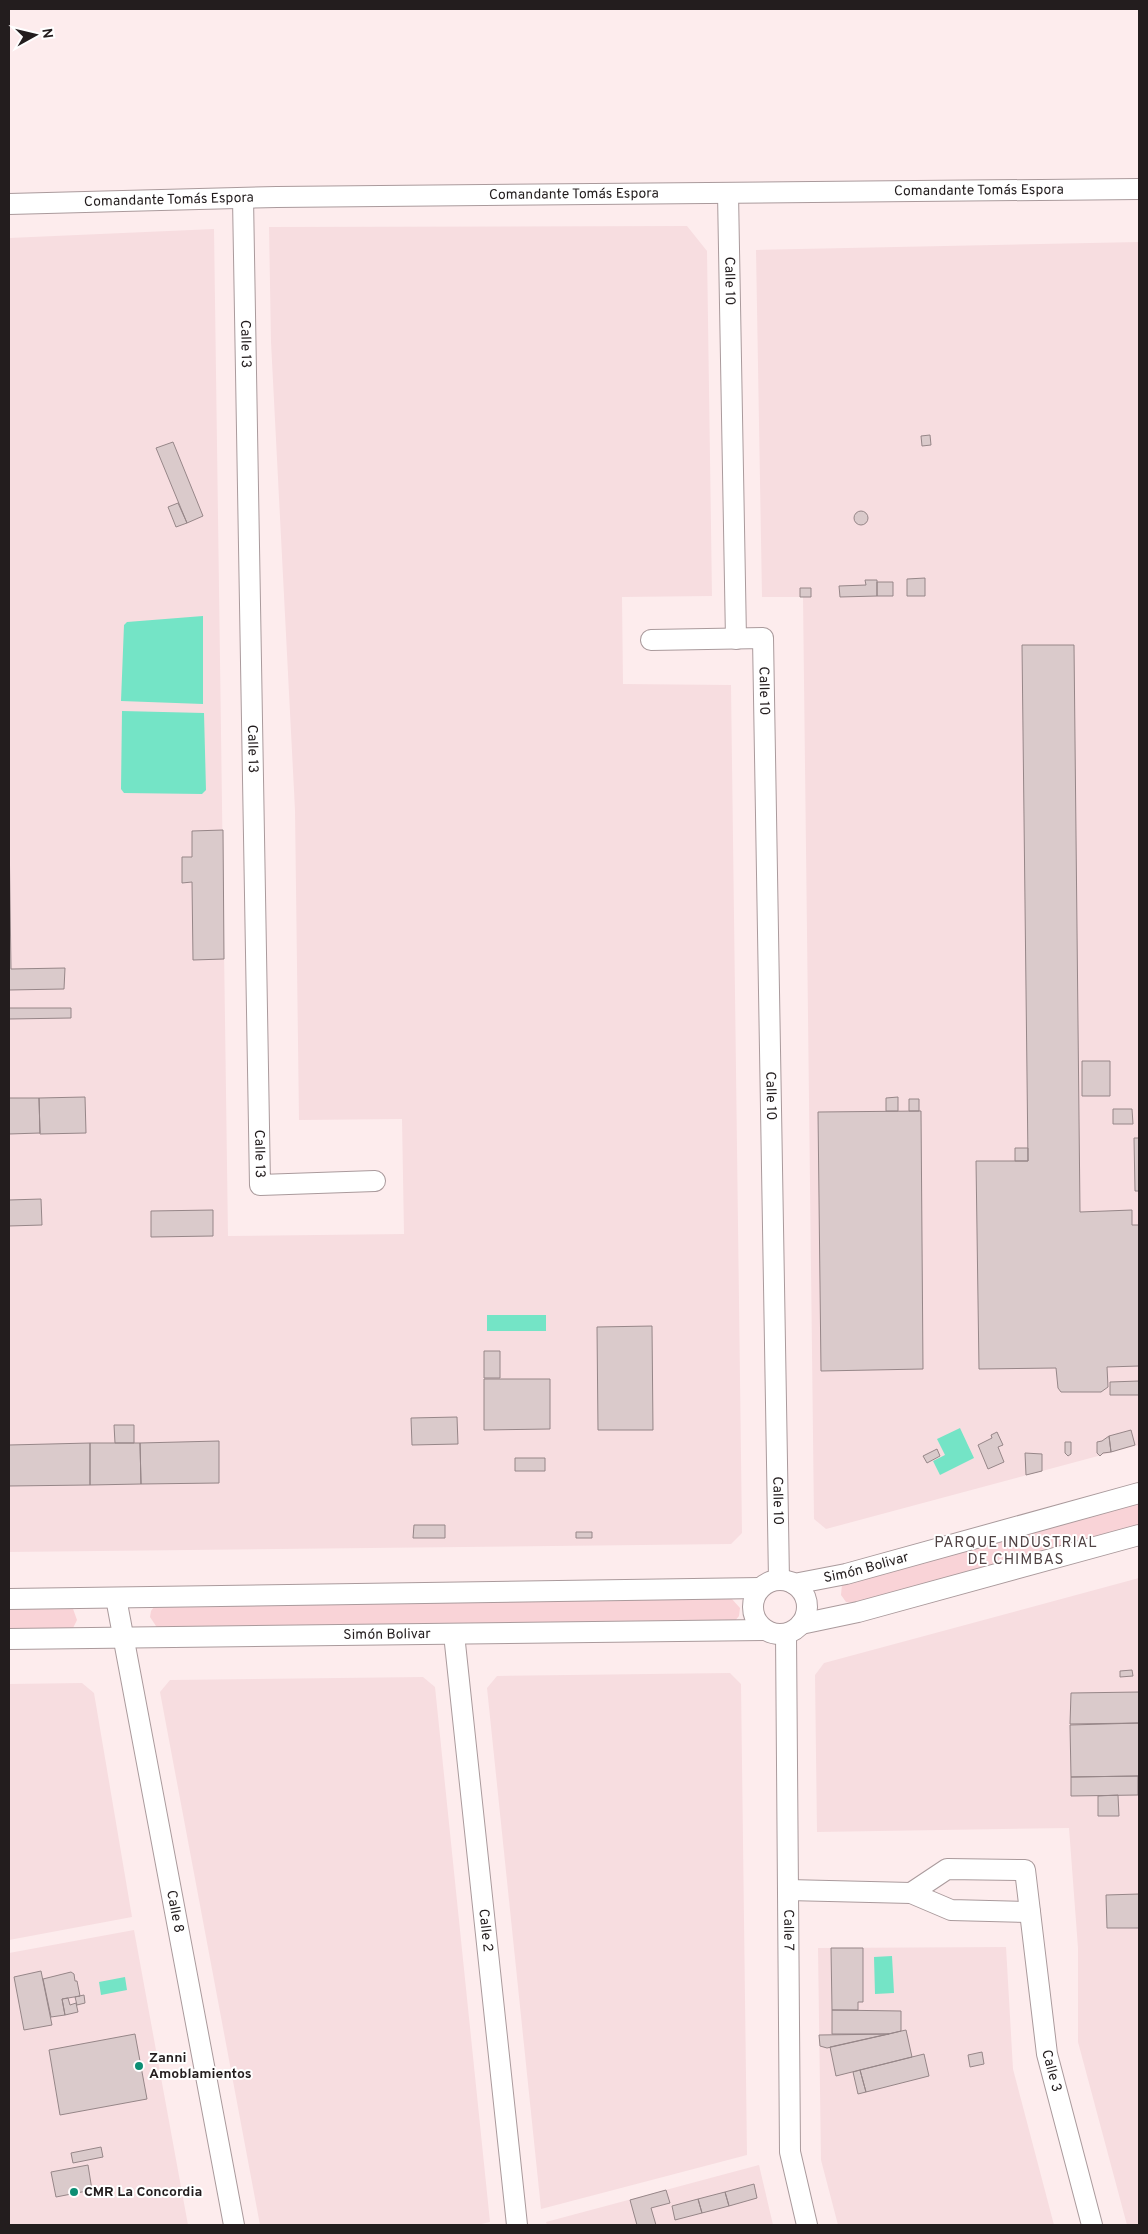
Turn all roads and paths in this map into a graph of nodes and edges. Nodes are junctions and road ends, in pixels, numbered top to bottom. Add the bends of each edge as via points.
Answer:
1 (1139, 189) edge
2 (728, 193) junction
3 (244, 198) junction
4 (9, 204) edge
5 (736, 639) junction
6 (651, 640) dead end
7 (375, 1181) dead end
8 (1139, 1493) edge
9 (1139, 1535) edge
10 (786, 1582) junction
11 (760, 1588) junction
12 (116, 1598) junction
13 (9, 1599) edge
14 (794, 1629) junction
15 (765, 1630) junction
16 (454, 1634) junction
17 (124, 1638) junction
18 (9, 1639) edge
19 (788, 1890) junction
20 (911, 1893) junction
21 (1030, 1912) junction
22 (234, 2225) edge
23 (517, 2225) edge
24 (807, 2225) edge
25 (1092, 2225) edge

1 - 2 street, Comandante Tomás Espora
2 - 3 street, Comandante Tomás Espora
2 - 5 street, Calle 10
3 - 4 street, Comandante Tomás Espora
3 - 7 street, Calle 13 via 260,1185
5 - 6 street, Calle 10
5 - 10 street, Calle 10 via 763,638
8 - 10 street, Simón Bolivar via 846,1574
9 - 14 street
10 - 11 street via 768,1582
10 - 14 street via 801,1590 807,1607
11 - 12 street
11 - 15 street via 755,1596 754,1615
12 - 13 street
12 - 17 street, Calle 8
14 - 15 street via 772,1633
14 - 19 street, Calle 7
15 - 16 street, Simón Bolivar
16 - 17 street, Simón Bolivar
16 - 23 street, Calle 2
17 - 18 street, Simón Bolivar
17 - 22 street, Calle 8
19 - 20 street
19 - 24 street, Calle 7 via 790,2152
20 - 21 street via 951,1910
20 - 21 street, Calle 3 via 947,1869 1025,1870
21 - 25 street, Calle 3 via 1047,2054

